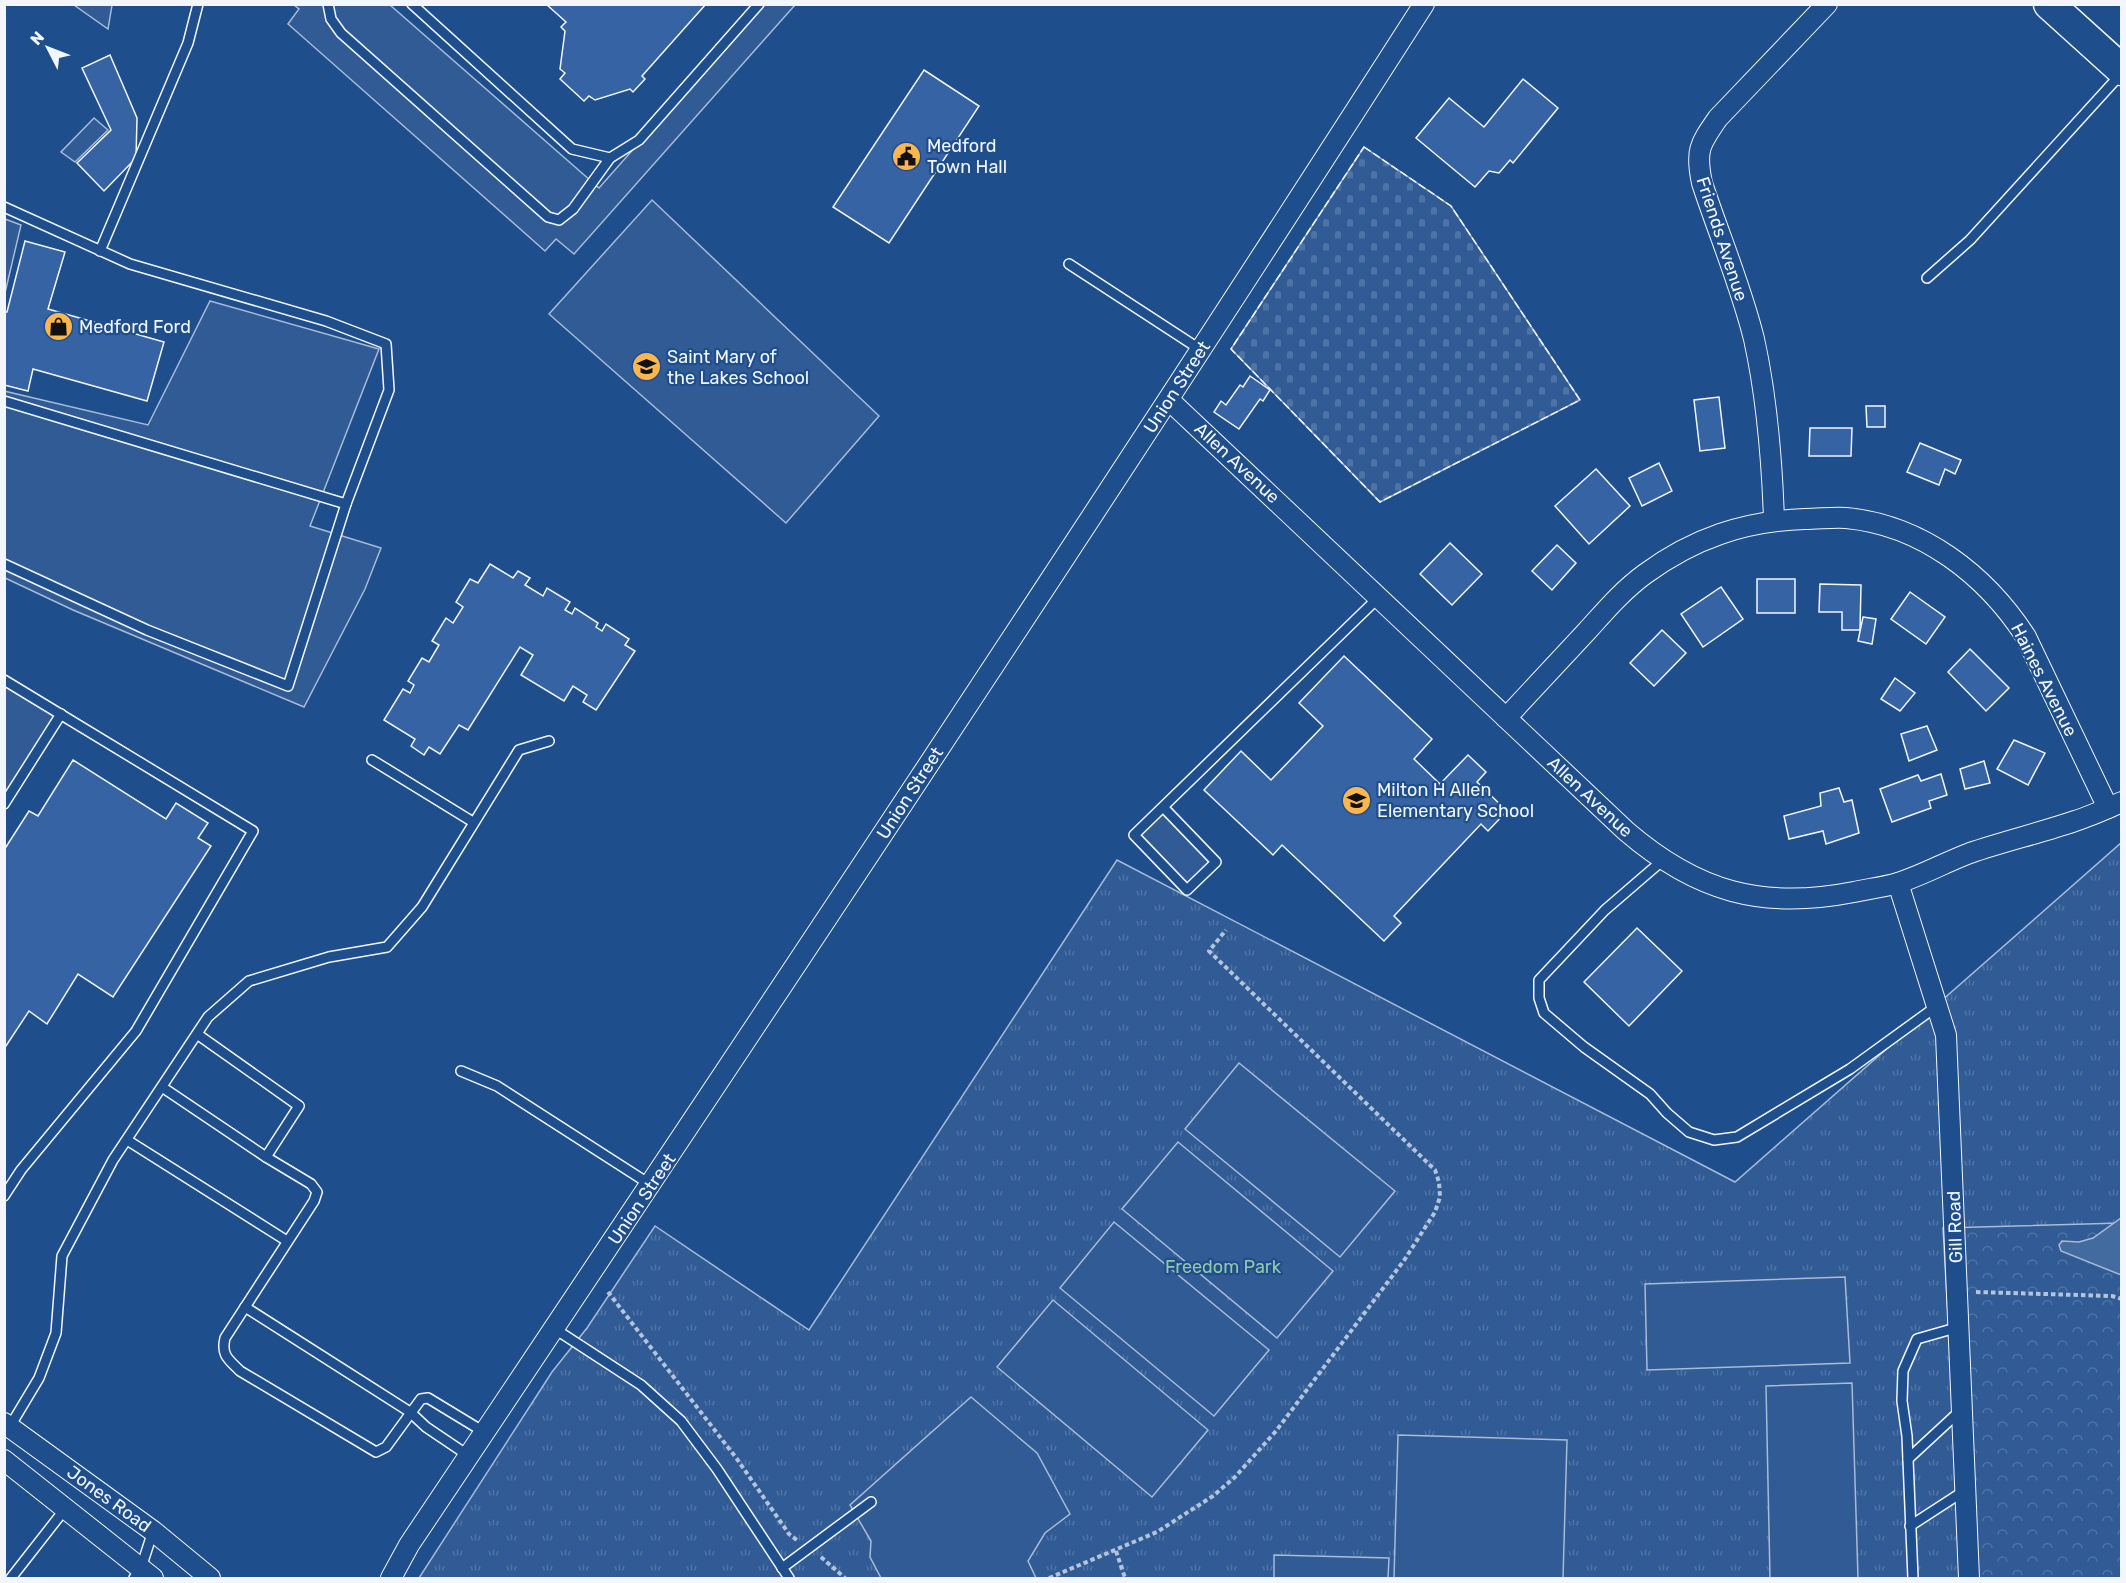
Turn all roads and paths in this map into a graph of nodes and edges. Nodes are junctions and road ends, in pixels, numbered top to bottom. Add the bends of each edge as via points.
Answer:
1 (198, 4) edge
2 (328, 4) edge
3 (412, 4) edge
4 (759, 4) edge
5 (2049, 4) edge
6 (1826, 5) edge
7 (1420, 6) edge
8 (2120, 68) edge
9 (610, 158) junction
10 (4, 207) edge
11 (100, 251) junction
12 (1069, 264) dead end
13 (1927, 278) dead end
14 (1201, 350) junction
15 (1169, 400) junction
16 (4, 401) edge
17 (346, 504) junction
18 (1774, 520) junction
19 (4, 564) edge
20 (1378, 597) junction
21 (4, 680) edge
22 (61, 714) junction
23 (1506, 718) junction
24 (549, 741) dead end
25 (372, 760) dead end
26 (4, 804) edge
27 (2115, 805) edge
28 (1163, 807) junction
29 (473, 822) junction
30 (1663, 860) junction
31 (1898, 883) junction
32 (1226, 930) dead end
33 (1937, 1006) junction
34 (197, 1034) junction
35 (461, 1071) dead end
36 (162, 1087) junction
37 (127, 1140) junction
38 (266, 1157) junction
39 (651, 1185) junction
40 (4, 1196) edge
41 (287, 1241) junction
42 (1958, 1290) junction
43 (608, 1293) dead end
44 (2121, 1299) edge
45 (245, 1307) junction
46 (1959, 1327) junction
47 (555, 1329) junction
48 (1962, 1409) junction
49 (410, 1412) junction
50 (6, 1428) edge
51 (484, 1432) junction
52 (469, 1456) junction
53 (1908, 1459) junction
54 (4, 1461) edge
55 (1966, 1491) junction
56 (871, 1502) dead end
57 (65, 1509) junction
58 (1910, 1526) junction
59 (153, 1531) junction
60 (807, 1548) junction
61 (1116, 1551) junction
62 (782, 1568) junction
63 (142, 1575) edge
64 (12, 1578) edge
65 (210, 1578) edge
66 (391, 1578) edge
67 (789, 1578) edge
68 (845, 1578) edge
69 (1049, 1578) edge
70 (1125, 1578) edge
71 (1913, 1578) edge
72 (1969, 1578) edge

1 - 11 lane via 188,43
2 - 9 lane via 341,33 548,217 559,220 573,209
3 - 9 lane via 572,149
4 - 9 lane via 639,140
5 - 8 main road
6 - 18 street, Friends Avenue via 1718,118 1700,148 1702,183 1754,338 1771,456
7 - 14 street, Union Street
8 - 13 lane via 1970,240
10 - 11 lane
11 - 17 lane via 130,264 326,321 386,344 389,390
12 - 14 lane
14 - 15 street, Union Street
15 - 20 street, Allen Avenue
15 - 39 street, Union Street
16 - 17 lane
17 - 19 lane via 288,686 147,630
18 - 23 street, Haines Avenue via 1705,539 1643,575
18 - 27 street, Haines Avenue via 1845,518 1885,526 1923,541 1974,575 2026,637
20 - 23 street, Allen Avenue
20 - 28 lane
21 - 22 lane
22 - 26 lane
22 - 40 lane via 254,831 136,1031
23 - 30 street, Allen Avenue via 1593,801
24 - 29 lane via 519,750
25 - 29 lane
27 - 31 street, Allen Avenue via 1967,854
28 - 28 lane via 1134,835 1187,890 1216,862
29 - 34 lane via 422,907 387,947 329,957 249,981 208,1017
30 - 31 street, Allen Avenue via 1710,884 1760,897 1812,899
30 - 33 lane via 1605,910 1539,980 1539,998 1544,1013 1650,1094 1689,1132 1714,1140 1737,1137 1850,1069
31 - 33 street, Gill Road
32 - 61 path via 1209,951 1435,1170 1440,1197 1435,1212 1405,1259 1276,1431 1234,1478 1157,1532
33 - 42 street, Gill Road via 1946,1035
34 - 36 lane
34 - 38 lane via 299,1106
35 - 39 lane via 497,1086
36 - 37 lane
36 - 38 lane
37 - 41 lane
37 - 50 lane via 62,1256 56,1333 39,1378
38 - 41 lane via 311,1184 316,1192
39 - 47 street, Union Street
41 - 45 lane
42 - 44 path
42 - 46 street, Gill Road
43 - 60 path via 737,1459 789,1534
45 - 49 lane
45 - 49 lane via 223,1348 240,1371 376,1452 386,1448
46 - 48 street, Gill Road
46 - 53 lane via 1917,1339 1903,1371
47 - 51 street, Union Street
47 - 62 lane via 641,1385 681,1421
48 - 53 lane
48 - 55 street, Gill Road
49 - 51 lane via 428,1398
49 - 52 lane
50 - 59 street, Jones Road
51 - 52 street, Union Street
52 - 66 street, Union Street
53 - 58 lane
54 - 57 street, Jones Road
55 - 58 lane
55 - 72 street, Gill Road
56 - 60 lane
57 - 63 street, Jones Road
57 - 64 lane
58 - 71 lane
59 - 63 lane
59 - 65 street, Jones Road
60 - 62 lane
60 - 68 path
61 - 69 path
61 - 70 path
62 - 67 lane

